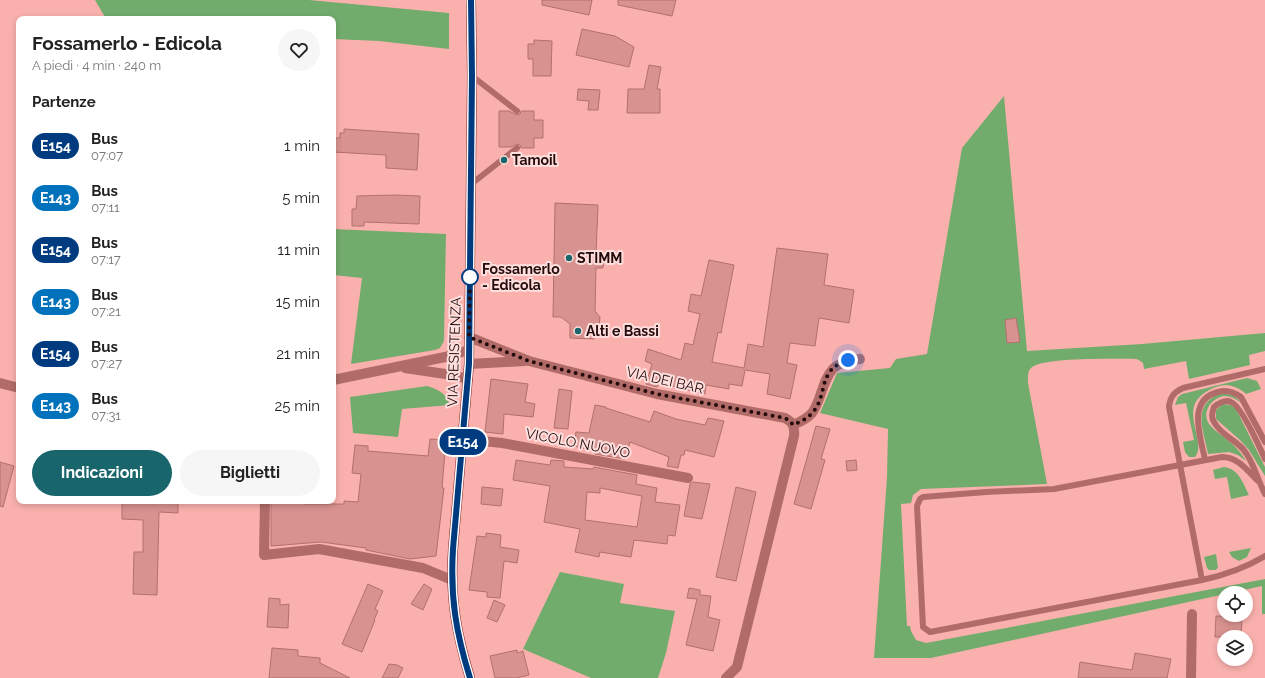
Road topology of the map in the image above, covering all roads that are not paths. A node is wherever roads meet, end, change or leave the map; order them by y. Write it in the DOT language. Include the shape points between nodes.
graph roads {
  1 [pos="471,0"];
  2 [pos="472,76"];
  3 [pos="517,111"];
  4 [pos="517,148"];
  5 [pos="470,185"];
  6 [pos="469,337"];
  7 [pos="469,350"];
  8 [pos="860,359"];
  9 [pos="529,361"];
  10 [pos="469,364"];
  11 [pos="397,367"];
  12 [pos="1265,369"];
  13 [pos="336,379"];
  14 [pos="468,379"];
  15 [pos="0,383"];
  16 [pos="16,387"];
  17 [pos="793,425"];
  18 [pos="464,439"];
  19 [pos="1265,442"];
  20 [pos="1265,459"];
  21 [pos="1205,460"];
  22 [pos="1180,465"];
  23 [pos="688,478"];
  24 [pos="1258,480"];
  25 [pos="1265,494"];
  26 [pos="265,504"];
  27 [pos="1265,556"];
  28 [pos="452,580"];
  29 [pos="1202,580"];
  30 [pos="1192,614"];
  31 [pos="470,678"];
  32 [pos="726,678"];
  33 [pos="1191,678"];
  1 -- 2 [label="main road, VIA RESISTENZA"];
  2 -- 3 [label="lane"];
  2 -- 5 [label="main road, VIA RESISTENZA"];
  4 -- 5 [label="lane"];
  5 -- 6 [label="main road, VIA RESISTENZA"];
  6 -- 7 [label="main road, VIA RESISTENZA"];
  6 -- 9 [label="street, VIA DEI BAR"];
  7 -- 10 [label="main road, VIA RESISTENZA"];
  7 -- 11 [label="street"];
  8 -- 17 [label="street" via="841,362 832,369 814,410"];
  9 -- 10 [label="street, VIA DEI BAR"];
  9 -- 17 [label="street, VIA DEI BAR" via="657,394 785,418"];
  10 -- 14 [label="main road, VIA RESISTENZA"];
  11 -- 13 [label="street"];
  11 -- 14 [label="street"];
  12 -- 22 [label="lane" via="1183,388 1172,396 1169,407"];
  14 -- 18 [label="main road, VIA RESISTENZA"];
  15 -- 16 [label="street"];
  17 -- 32 [label="street" via="794,436 737,668"];
  18 -- 23 [label="street, VICOLO NUOVO" via="502,443"];
  18 -- 28 [label="main road, VIA RESISTENZA"];
  19 -- 21 [label="lane" via="1241,397 1235,392 1213,393 1201,404 1197,417"];
  20 -- 24 [label="lane" via="1248,424 1234,403 1224,402 1214,407 1212,414 1215,424 1248,455 1253,462"];
  21 -- 22 [label="lane"];
  21 -- 24 [label="lane" via="1233,458"];
  22 -- 29 [label="lane"];
  22 -- 29 [label="lane" via="1054,489 923,497 917,506 923,627 930,632"];
  24 -- 25 [label="lane"];
  26 -- 28 [label="street" via="264,555 319,549 423,568"];
  27 -- 29 [label="lane" via="1248,566"];
  28 -- 31 [label="main road, VIA RESISTENZA" via="456,627"];
  30 -- 33 [label="street"];
}
